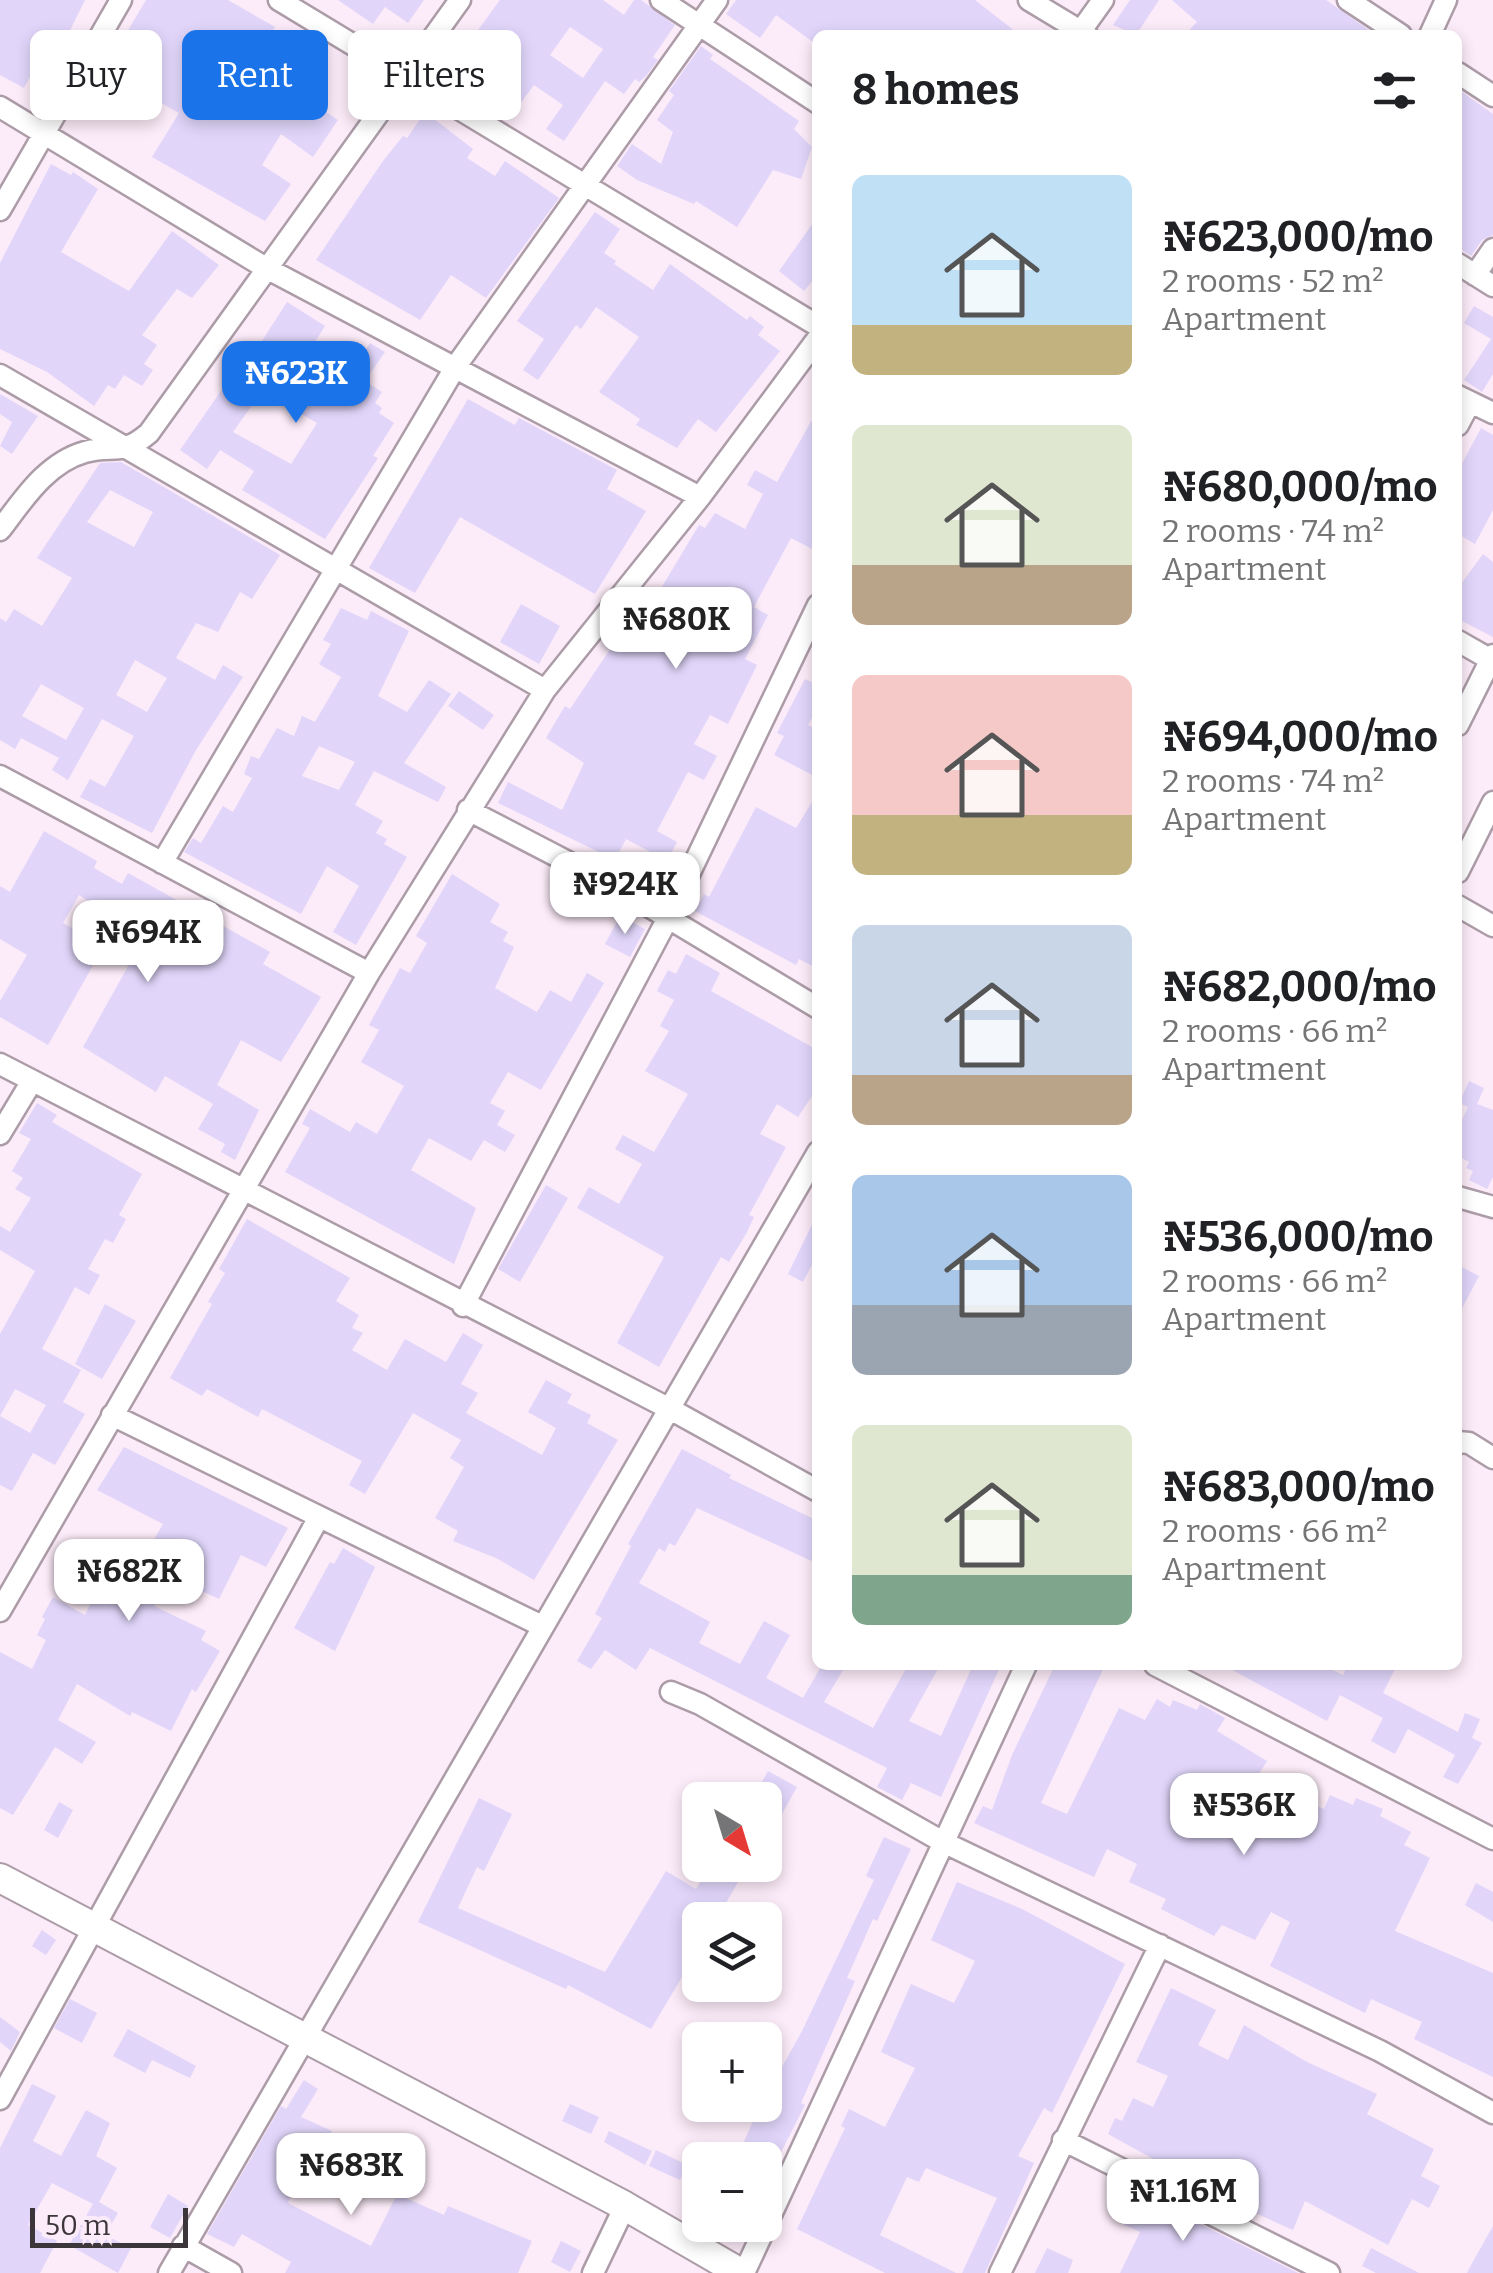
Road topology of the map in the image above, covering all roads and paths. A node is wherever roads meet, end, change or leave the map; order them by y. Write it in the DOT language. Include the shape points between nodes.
graph roads {
  1 [pos="121,0"];
  2 [pos="280,0"];
  3 [pos="460,0"];
  4 [pos="662,0"];
  5 [pos="717,0"];
  6 [pos="1029,0"];
  7 [pos="1103,0"];
  8 [pos="1348,0"];
  9 [pos="1446,0"];
  10 [pos="699,25"];
  11 [pos="437,30"];
  12 [pos="1076,30"];
  13 [pos="1084,30"];
  14 [pos="1393,30"];
  15 [pos="1432,30"];
  16 [pos="348,42"];
  17 [pos="1462,76"];
  18 [pos="1493,96"];
  19 [pos="812,99"];
  20 [pos="0,107"];
  21 [pos="370,120"];
  22 [pos="477,120"];
  23 [pos="46,134"];
  24 [pos="588,186"];
  25 [pos="0,210"];
  26 [pos="1493,249"];
  27 [pos="266,268"];
  28 [pos="1475,275"];
  29 [pos="812,322"];
  30 [pos="812,346"];
  31 [pos="456,366"];
  32 [pos="0,375"];
  33 [pos="1464,399"];
  34 [pos="1493,413"];
  35 [pos="129,450"];
  36 [pos="700,497"];
  37 [pos="0,530"];
  38 [pos="337,570"];
  39 [pos="812,617"];
  40 [pos="1462,643"];
  41 [pos="1492,659"];
  42 [pos="544,690"];
  43 [pos="1462,717"];
  44 [pos="0,776"];
  45 [pos="1493,802"];
  46 [pos="468,810"];
  47 [pos="162,863"];
  48 [pos="1462,864"];
  49 [pos="1462,908"];
  50 [pos="669,916"];
  51 [pos="1493,926"];
  52 [pos="369,972"];
  53 [pos="812,1004"];
  54 [pos="0,1064"];
  55 [pos="32,1080"];
  56 [pos="0,1134"];
  57 [pos="812,1162"];
  58 [pos="244,1192"];
  59 [pos="1462,1198"];
  60 [pos="1493,1208"];
  61 [pos="463,1306"];
  62 [pos="670,1409"];
  63 [pos="112,1416"];
  64 [pos="1462,1442"];
  65 [pos="1493,1458"];
  66 [pos="812,1489"];
  67 [pos="319,1517"];
  68 [pos="0,1610"];
  69 [pos="542,1626"];
  70 [pos="1024,1670"];
  71 [pos="1165,1670"];
  72 [pos="671,1692"];
  73 [pos="1493,1839"];
  74 [pos="943,1842"];
  75 [pos="0,1878"];
  76 [pos="95,1929"];
  77 [pos="1160,1944"];
  78 [pos="303,2041"];
  79 [pos="0,2099"];
  80 [pos="1493,2113"];
  81 [pos="1064,2140"];
  82 [pos="625,2206"];
  83 [pos="183,2246"];
  84 [pos="168,2273"];
  85 [pos="231,2273"];
  86 [pos="593,2273"];
  87 [pos="742,2273"];
  88 [pos="1000,2273"];
  89 [pos="1329,2273"];
  1 -- 23 [label="street"];
  2 -- 16 [label="street"];
  3 -- 11 [label="street"];
  4 -- 10 [label="street"];
  5 -- 10 [label="street"];
  6 -- 12 [label="street"];
  7 -- 13 [label="street"];
  8 -- 14 [label="street"];
  9 -- 15 [label="street"];
  10 -- 19 [label="street"];
  10 -- 24 [label="street"];
  17 -- 18 [label="street"];
  20 -- 23 [label="street"];
  21 -- 27 [label="street"];
  22 -- 24 [label="street"];
  23 -- 25 [label="street"];
  23 -- 27 [label="street"];
  24 -- 29 [label="street"];
  24 -- 31 [label="street"];
  26 -- 28 [label="street"];
  27 -- 31 [label="street"];
  27 -- 35 [label="street" via="149,433"];
  30 -- 36 [label="street"];
  31 -- 36 [label="street"];
  31 -- 38 [label="street"];
  32 -- 35 [label="street"];
  33 -- 34 [label="street"];
  35 -- 37 [label="street" via="85,452 52,468"];
  35 -- 38 [label="street"];
  36 -- 42 [label="street"];
  38 -- 42 [label="street"];
  38 -- 47 [label="street"];
  39 -- 50 [label="street"];
  40 -- 41 [label="street"];
  41 -- 43 [label="street"];
  42 -- 46 [label="street"];
  44 -- 47 [label="street"];
  45 -- 48 [label="street"];
  46 -- 50 [label="street"];
  46 -- 52 [label="street"];
  47 -- 52 [label="street"];
  49 -- 51 [label="street"];
  50 -- 53 [label="street"];
  50 -- 61 [label="street"];
  52 -- 58 [label="street"];
  54 -- 55 [label="street"];
  55 -- 56 [label="street"];
  55 -- 58 [label="street"];
  57 -- 62 [label="street"];
  58 -- 61 [label="street"];
  58 -- 63 [label="street"];
  59 -- 60 [label="street"];
  61 -- 62 [label="street"];
  62 -- 66 [label="street"];
  62 -- 69 [label="street"];
  63 -- 67 [label="street"];
  63 -- 68 [label="street"];
  64 -- 65 [label="street"];
  67 -- 69 [label="street"];
  67 -- 76 [label="street"];
  69 -- 78 [label="street"];
  70 -- 74 [label="street"];
  71 -- 73 [label="street"];
  72 -- 74 [label="street"];
  74 -- 77 [label="street"];
  74 -- 87 [label="street"];
  75 -- 76 [label="street"];
  76 -- 78 [label="street"];
  76 -- 79 [label="street"];
  77 -- 80 [label="street"];
  77 -- 81 [label="street"];
  78 -- 82 [label="street"];
  78 -- 83 [label="street"];
  81 -- 88 [label="street"];
  81 -- 89 [label="street"];
  82 -- 86 [label="street"];
  82 -- 87 [label="street"];
  83 -- 84 [label="street"];
  83 -- 85 [label="street"];
}
